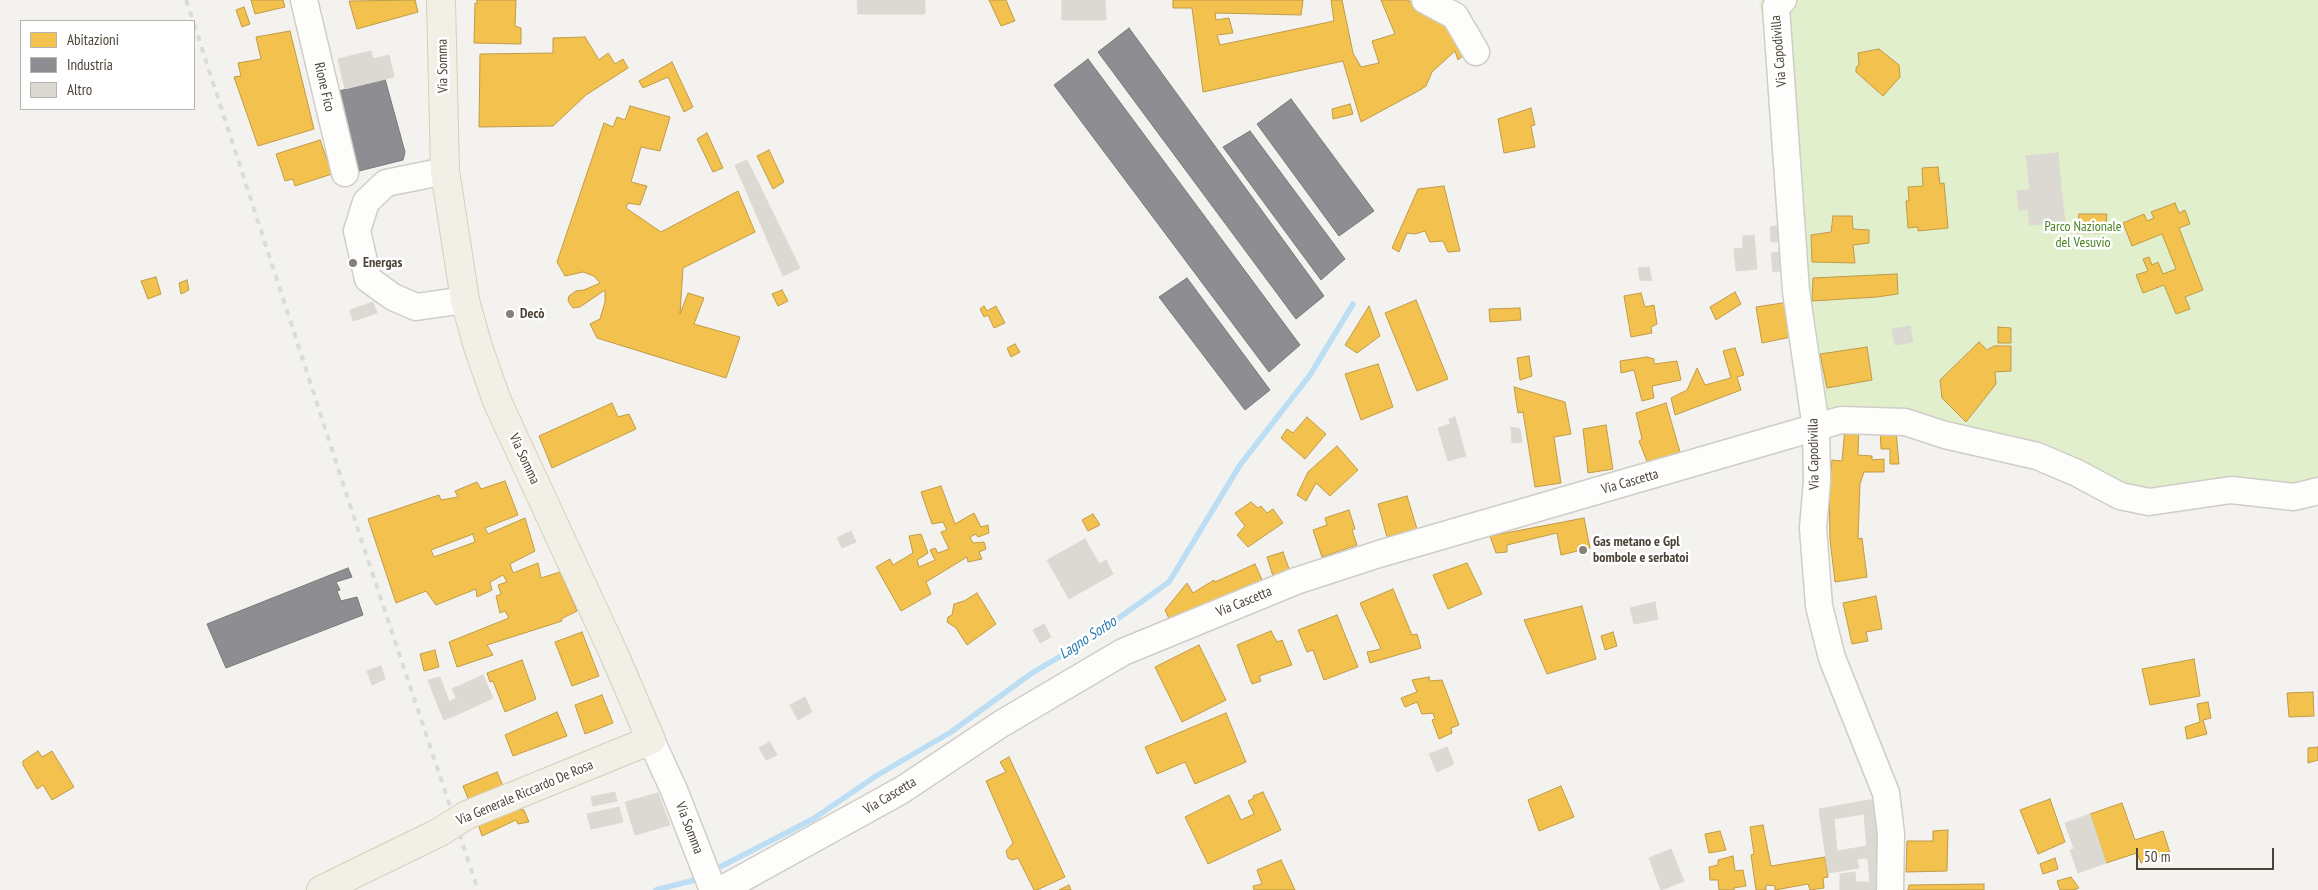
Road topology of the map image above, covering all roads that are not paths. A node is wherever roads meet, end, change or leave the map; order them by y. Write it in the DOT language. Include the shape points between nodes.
graph roads {
  1 [pos="304,0"];
  2 [pos="441,0"];
  3 [pos="1425,0"];
  4 [pos="1779,3"];
  5 [pos="1476,52"];
  6 [pos="445,170"];
  7 [pos="345,173"];
  8 [pos="465,300"];
  9 [pos="1816,428"];
  10 [pos="2318,491"];
  11 [pos="651,740"];
  12 [pos="321,890"];
  13 [pos="713,890"];
  14 [pos="721,890"];
  15 [pos="1890,890"];
  1 -- 7 [label="street, Rione Fico"];
  2 -- 6 [label="main road, Via Somma"];
  3 -- 5 [label="street" via="1455,16"];
  4 -- 9 [label="street, Via Capodivilla" via="1796,291"];
  6 -- 8 [label="main road, Via Somma"];
  6 -- 8 [label="street" via="386,183 366,202 357,231 368,278 392,298 416,307"];
  8 -- 11 [label="main road, Via Somma" via="497,402"];
  9 -- 10 [label="street, Via Cascetta" via="1841,420 1905,422 1945,435 2037,456 2120,496 2149,502 2231,490 2294,497"];
  9 -- 14 [label="street, Via Cascetta" via="1342,566 1296,581 1123,652 1001,724 902,790"];
  9 -- 15 [label="street, Via Capodivilla" via="1817,482 1813,528 1819,606 1832,658 1886,793 1891,834"];
  11 -- 12 [label="main road, Via Generale Riccardo De Rosa, bridge" via="467,815 438,833"];
  11 -- 13 [label="street, Via Somma"];
}
